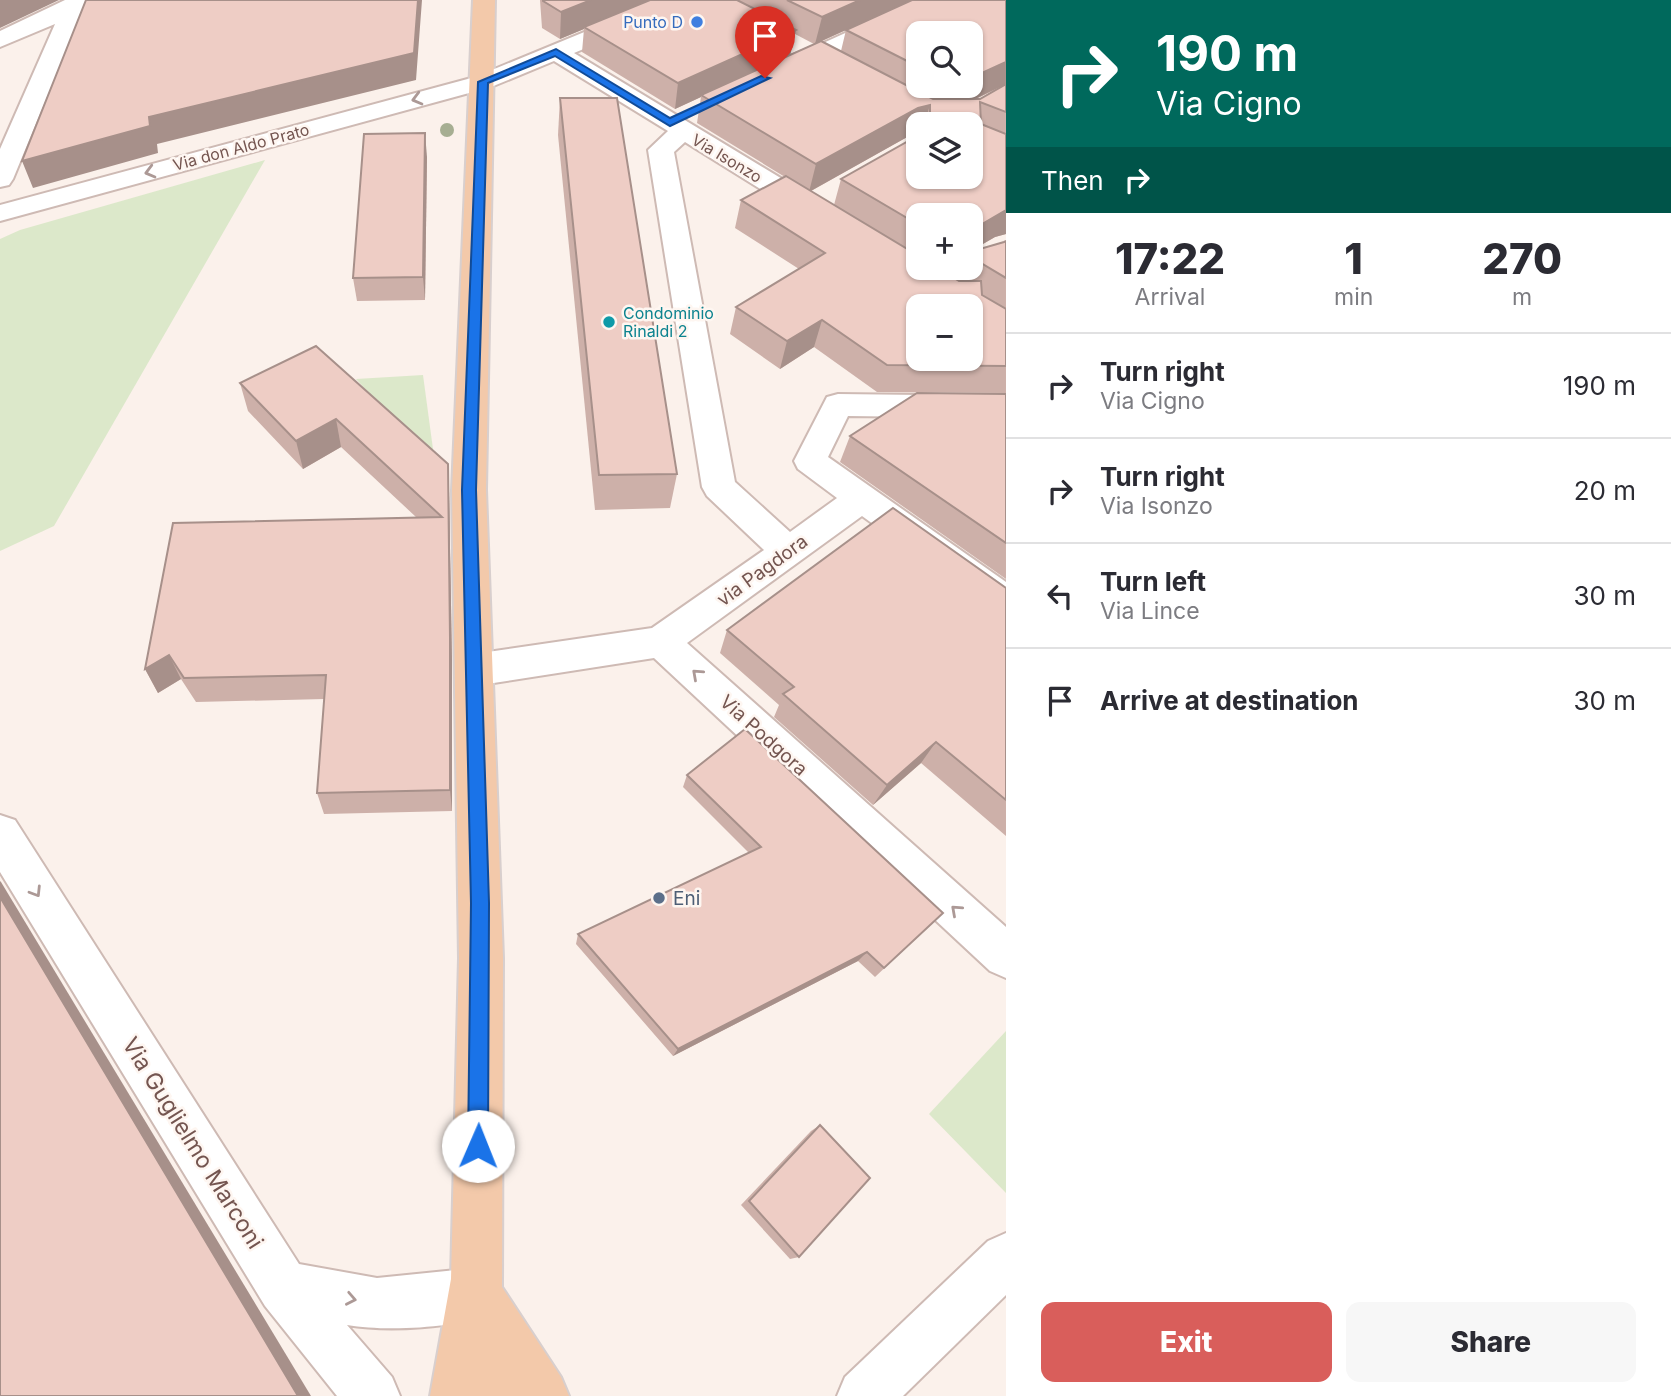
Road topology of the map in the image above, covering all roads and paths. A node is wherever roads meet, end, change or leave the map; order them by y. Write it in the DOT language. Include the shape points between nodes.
graph roads {
  1 [pos="484,0"];
  2 [pos="681,0"];
  3 [pos="936,0"];
  4 [pos="75,3"];
  5 [pos="639,8"];
  6 [pos="0,40"];
  7 [pos="789,44"];
  8 [pos="556,52"];
  9 [pos="812,57"];
  10 [pos="836,69"];
  11 [pos="765,78"];
  12 [pos="483,82"];
  13 [pos="682,122"];
  14 [pos="0,180"];
  15 [pos="0,213"];
  16 [pos="841,227"];
  17 [pos="1006,407"];
  18 [pos="862,498"];
  19 [pos="788,551"];
  20 [pos="1006,601"];
  21 [pos="661,642"];
  22 [pos="474,670"];
  23 [pos="1,838"];
  24 [pos="1006,956"];
  25 [pos="1006,1259"];
  26 [pos="284,1287"];
  27 [pos="476,1294"];
  28 [pos="373,1396"];
  29 [pos="457,1396"];
  30 [pos="487,1396"];
  31 [pos="542,1396"];
  32 [pos="864,1396"];
  1 -- 12 [label="main road"];
  2 -- 5 [label="street"];
  3 -- 9 [label="street"];
  4 -- 6 [label="street"];
  4 -- 14 [label="street"];
  5 -- 8 [label="street"];
  7 -- 9 [label="street"];
  8 -- 12 [label="street, Via don Aldo Prato"];
  8 -- 13 [label="street, Via Isonzo"];
  9 -- 10 [label="street"];
  9 -- 11 [label="street"];
  12 -- 15 [label="street, Via don Aldo Prato, one-way"];
  12 -- 22 [label="main road" via="469,490"];
  13 -- 16 [label="street, Via Isonzo" via="819,200"];
  13 -- 19 [label="street" via="662,150 719,487"];
  17 -- 18 [label="street" via="838,405 810,461"];
  18 -- 19 [label="street, via Pagdora"];
  18 -- 20 [label="street"];
  19 -- 21 [label="street, via Pagdora"];
  21 -- 22 [label="street"];
  24 -- 21 [label="street, Via Podgora, one-way"];
  22 -- 27 [label="main road" via="481,958"];
  23 -- 26 [label="street, Via Guglielmo Marconi, one-way"];
  25 -- 32 [label="street"];
  26 -- 27 [label="street, one-way" via="377,1304"];
  26 -- 28 [label="street, Via Guglielmo Marconi"];
  27 -- 29 [label="main road"];
  27 -- 30 [label="main road"];
  27 -- 31 [label="main road"];
}
